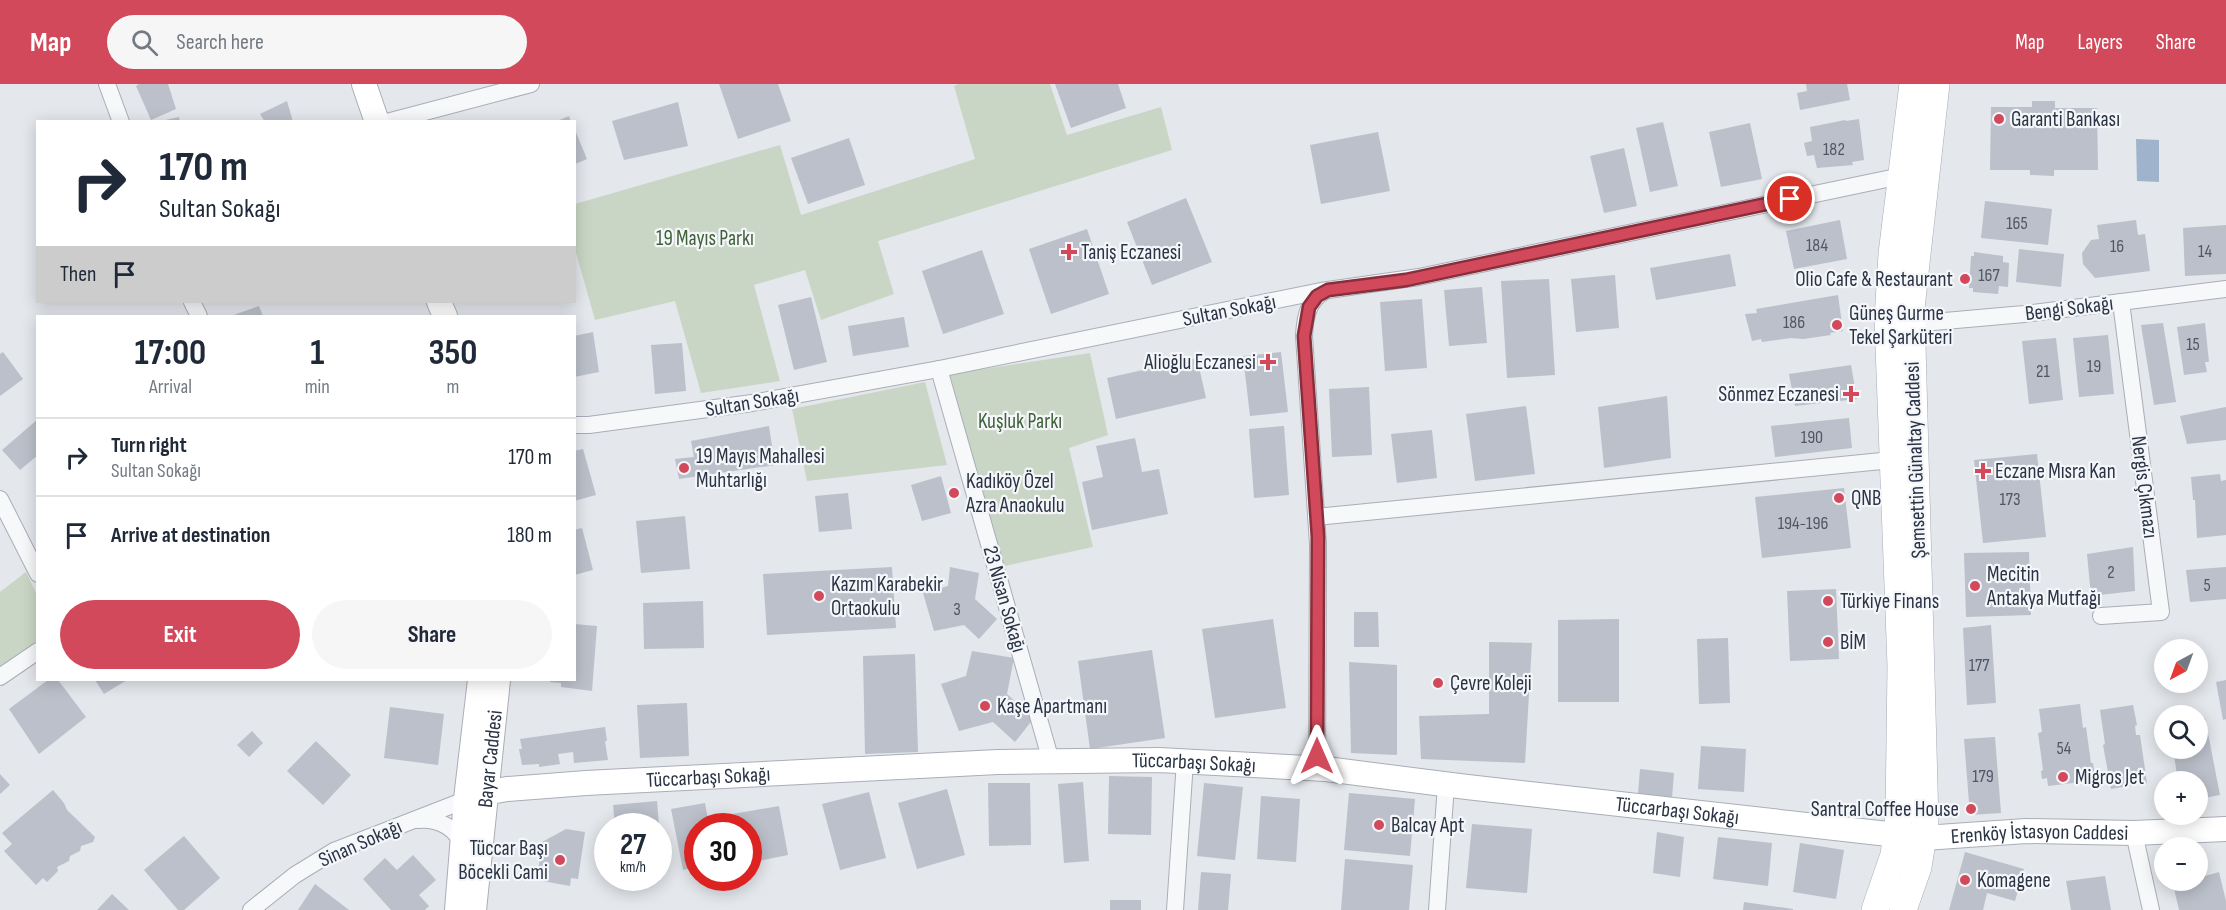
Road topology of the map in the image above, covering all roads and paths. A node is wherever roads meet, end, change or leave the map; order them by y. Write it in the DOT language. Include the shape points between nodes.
graph roads {
  1 [pos="107,84"];
  2 [pos="364,84"];
  3 [pos="531,84"];
  4 [pos="1913,84"];
  5 [pos="1936,84"];
  6 [pos="120,120"];
  7 [pos="376,120"];
  8 [pos="395,120"];
  9 [pos="1901,176"];
  10 [pos="2226,289"];
  11 [pos="1328,290"];
  12 [pos="1274,302"];
  13 [pos="2121,302"];
  14 [pos="1911,324"];
  15 [pos="1304,336"];
  16 [pos="939,369"];
  17 [pos="579,428"];
  18 [pos="1892,460"];
  19 [pos="0,499"];
  20 [pos="1316,517"];
  21 [pos="36,570"];
  22 [pos="2101,616"];
  23 [pos="36,652"];
  24 [pos="0,677"];
  25 [pos="480,681"];
  26 [pos="498,681"];
  27 [pos="1051,761"];
  28 [pos="1185,761"];
  29 [pos="1317,768"];
  30 [pos="1446,785"];
  31 [pos="476,796"];
  32 [pos="412,821"];
  33 [pos="2226,829"];
  34 [pos="2134,832"];
  35 [pos="1898,834"];
  36 [pos="1924,838"];
  37 [pos="462,852"];
  38 [pos="251,910"];
  39 [pos="457,910"];
  40 [pos="474,910"];
  41 [pos="1175,910"];
  42 [pos="1437,910"];
  43 [pos="1875,910"];
  44 [pos="1903,910"];
  45 [pos="2151,910"];
  1 -- 6 [label="street"];
  2 -- 7 [label="street"];
  3 -- 8 [label="street"];
  4 -- 9 [label="main road, Şemsettin Günaltay Caddesi"];
  5 -- 14 [label="main road, Şemsettin Günaltay Caddesi"];
  9 -- 11 [label="street, Sultan Sokağı" via="1419,277"];
  9 -- 18 [label="main road, Şemsettin Günaltay Caddesi" via="1888,306"];
  10 -- 13 [label="street, Bengi Sokağı"];
  11 -- 12 [label="street, Sultan Sokağı"];
  11 -- 15 [label="street" via="1309,307"];
  12 -- 15 [label="street" via="1284,304 1295,314"];
  12 -- 16 [label="street, Sultan Sokağı"];
  13 -- 14 [label="street, Bengi Sokağı"];
  13 -- 22 [label="street, Nergis Çıkmazı" via="2161,612"];
  14 -- 36 [label="main road, Şemsettin Günaltay Caddesi"];
  15 -- 20 [label="street"];
  16 -- 17 [label="street, Sultan Sokağı" via="752,403"];
  16 -- 27 [label="street, 23 Nisan Sokağı"];
  18 -- 20 [label="street"];
  18 -- 35 [label="main road, Şemsettin Günaltay Caddesi" via="1900,666"];
  19 -- 21 [label="street"];
  20 -- 29 [label="street"];
  23 -- 24 [label="street"];
  25 -- 31 [label="street, Bayar Caddesi"];
  26 -- 31 [label="street, Bayar Caddesi"];
  27 -- 28 [label="street, Tüccarbaşı Sokağı"];
  27 -- 31 [label="street, Tüccarbaşı Sokağı" via="586,783 507,789"];
  28 -- 29 [label="street, Tüccarbaşı Sokağı"];
  28 -- 41 [label="street"];
  29 -- 30 [label="street, Tüccarbaşı Sokağı"];
  30 -- 35 [label="street, Tüccarbaşı Sokağı"];
  30 -- 42 [label="street"];
  31 -- 32 [label="street, Sinan Sokağı"];
  31 -- 37 [label="street, Bayar Caddesi"];
  31 -- 40 [label="street, Bayar Caddesi"];
  32 -- 37 [label="street, Sinan Sokağı" via="440,822 457,835"];
  32 -- 38 [label="street, Sinan Sokağı" via="334,850"];
  33 -- 34 [label="street, Erenköy İstasyon Caddesi"];
  34 -- 36 [label="street, Erenköy İstasyon Caddesi" via="2026,831"];
  34 -- 45 [label="street"];
  35 -- 36 [label="street"];
  35 -- 43 [label="main road, Şemsettin Günaltay Caddesi"];
  36 -- 44 [label="main road, Şemsettin Günaltay Caddesi"];
  37 -- 39 [label="street, Bayar Caddesi"];
}
